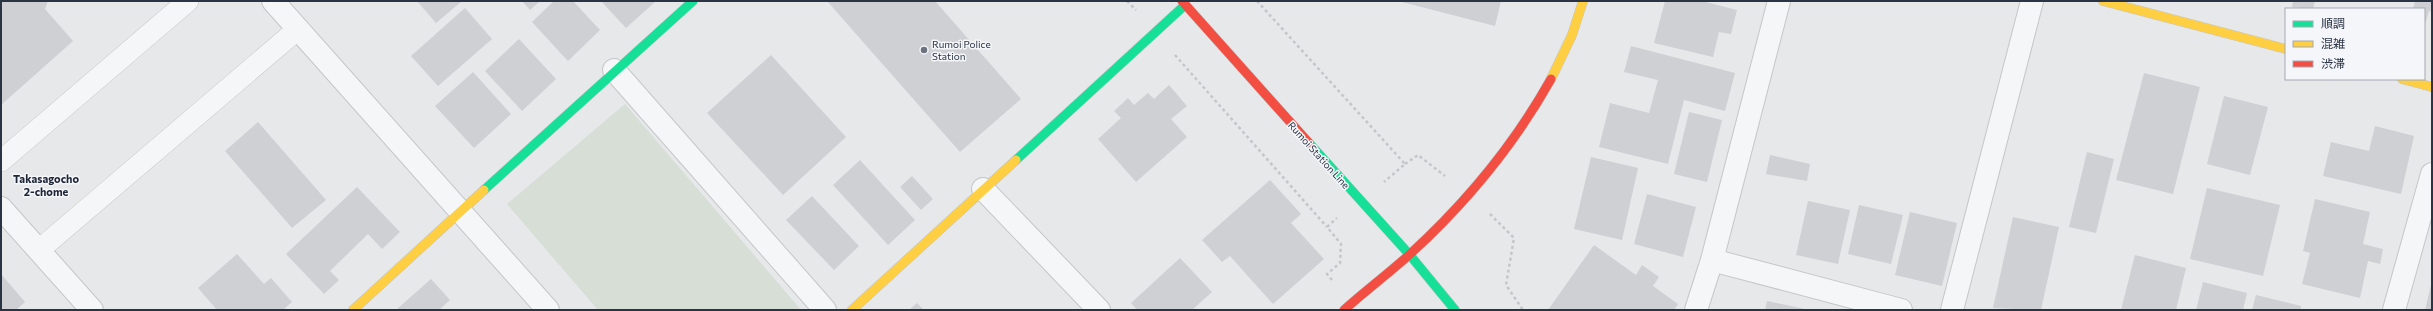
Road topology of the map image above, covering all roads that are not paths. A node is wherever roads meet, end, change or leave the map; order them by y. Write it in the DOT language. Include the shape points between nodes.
graph roads {
  1 [pos="188,1"];
  2 [pos="273,1"];
  3 [pos="693,1"];
  4 [pos="1583,1"];
  5 [pos="1779,1"];
  6 [pos="2032,1"];
  7 [pos="2103,1"];
  8 [pos="1183,3"];
  9 [pos="298,29"];
  10 [pos="2285,49"];
  11 [pos="614,70"];
  12 [pos="2406,80"];
  13 [pos="2432,87"];
  14 [pos="1,161"];
  15 [pos="2432,174"];
  16 [pos="983,189"];
  17 [pos="1,208"];
  18 [pos="462,212"];
  19 [pos="39,250"];
  20 [pos="1409,254"];
  21 [pos="1712,260"];
  22 [pos="92,310"];
  23 [pos="353,310"];
  24 [pos="548,310"];
  25 [pos="825,310"];
  26 [pos="852,310"];
  27 [pos="1099,310"];
  28 [pos="1344,310"];
  29 [pos="1455,310"];
  30 [pos="1696,310"];
  31 [pos="1902,310"];
  32 [pos="1952,310"];
  33 [pos="2394,310"];
  1 -- 14 [label="lane"];
  2 -- 9 [label="street"];
  3 -- 11 [label="street"];
  4 -- 20 [label="street" via="1579,19 1545,94 1469,194"];
  5 -- 21 [label="street"];
  6 -- 32 [label="street"];
  7 -- 10 [label="street"];
  8 -- 16 [label="street"];
  8 -- 20 [label="street, Rumoi Station Line"];
  9 -- 18 [label="street"];
  9 -- 19 [label="lane"];
  11 -- 18 [label="street"];
  11 -- 25 [label="street"];
  12 -- 13 [label="street"];
  15 -- 33 [label="street"];
  16 -- 26 [label="street"];
  16 -- 27 [label="street"];
  17 -- 19 [label="street"];
  18 -- 23 [label="street"];
  18 -- 24 [label="street"];
  19 -- 22 [label="street"];
  20 -- 28 [label="street"];
  20 -- 29 [label="street, Rumoi Station Line"];
  21 -- 30 [label="street"];
  21 -- 31 [label="street"];
}
